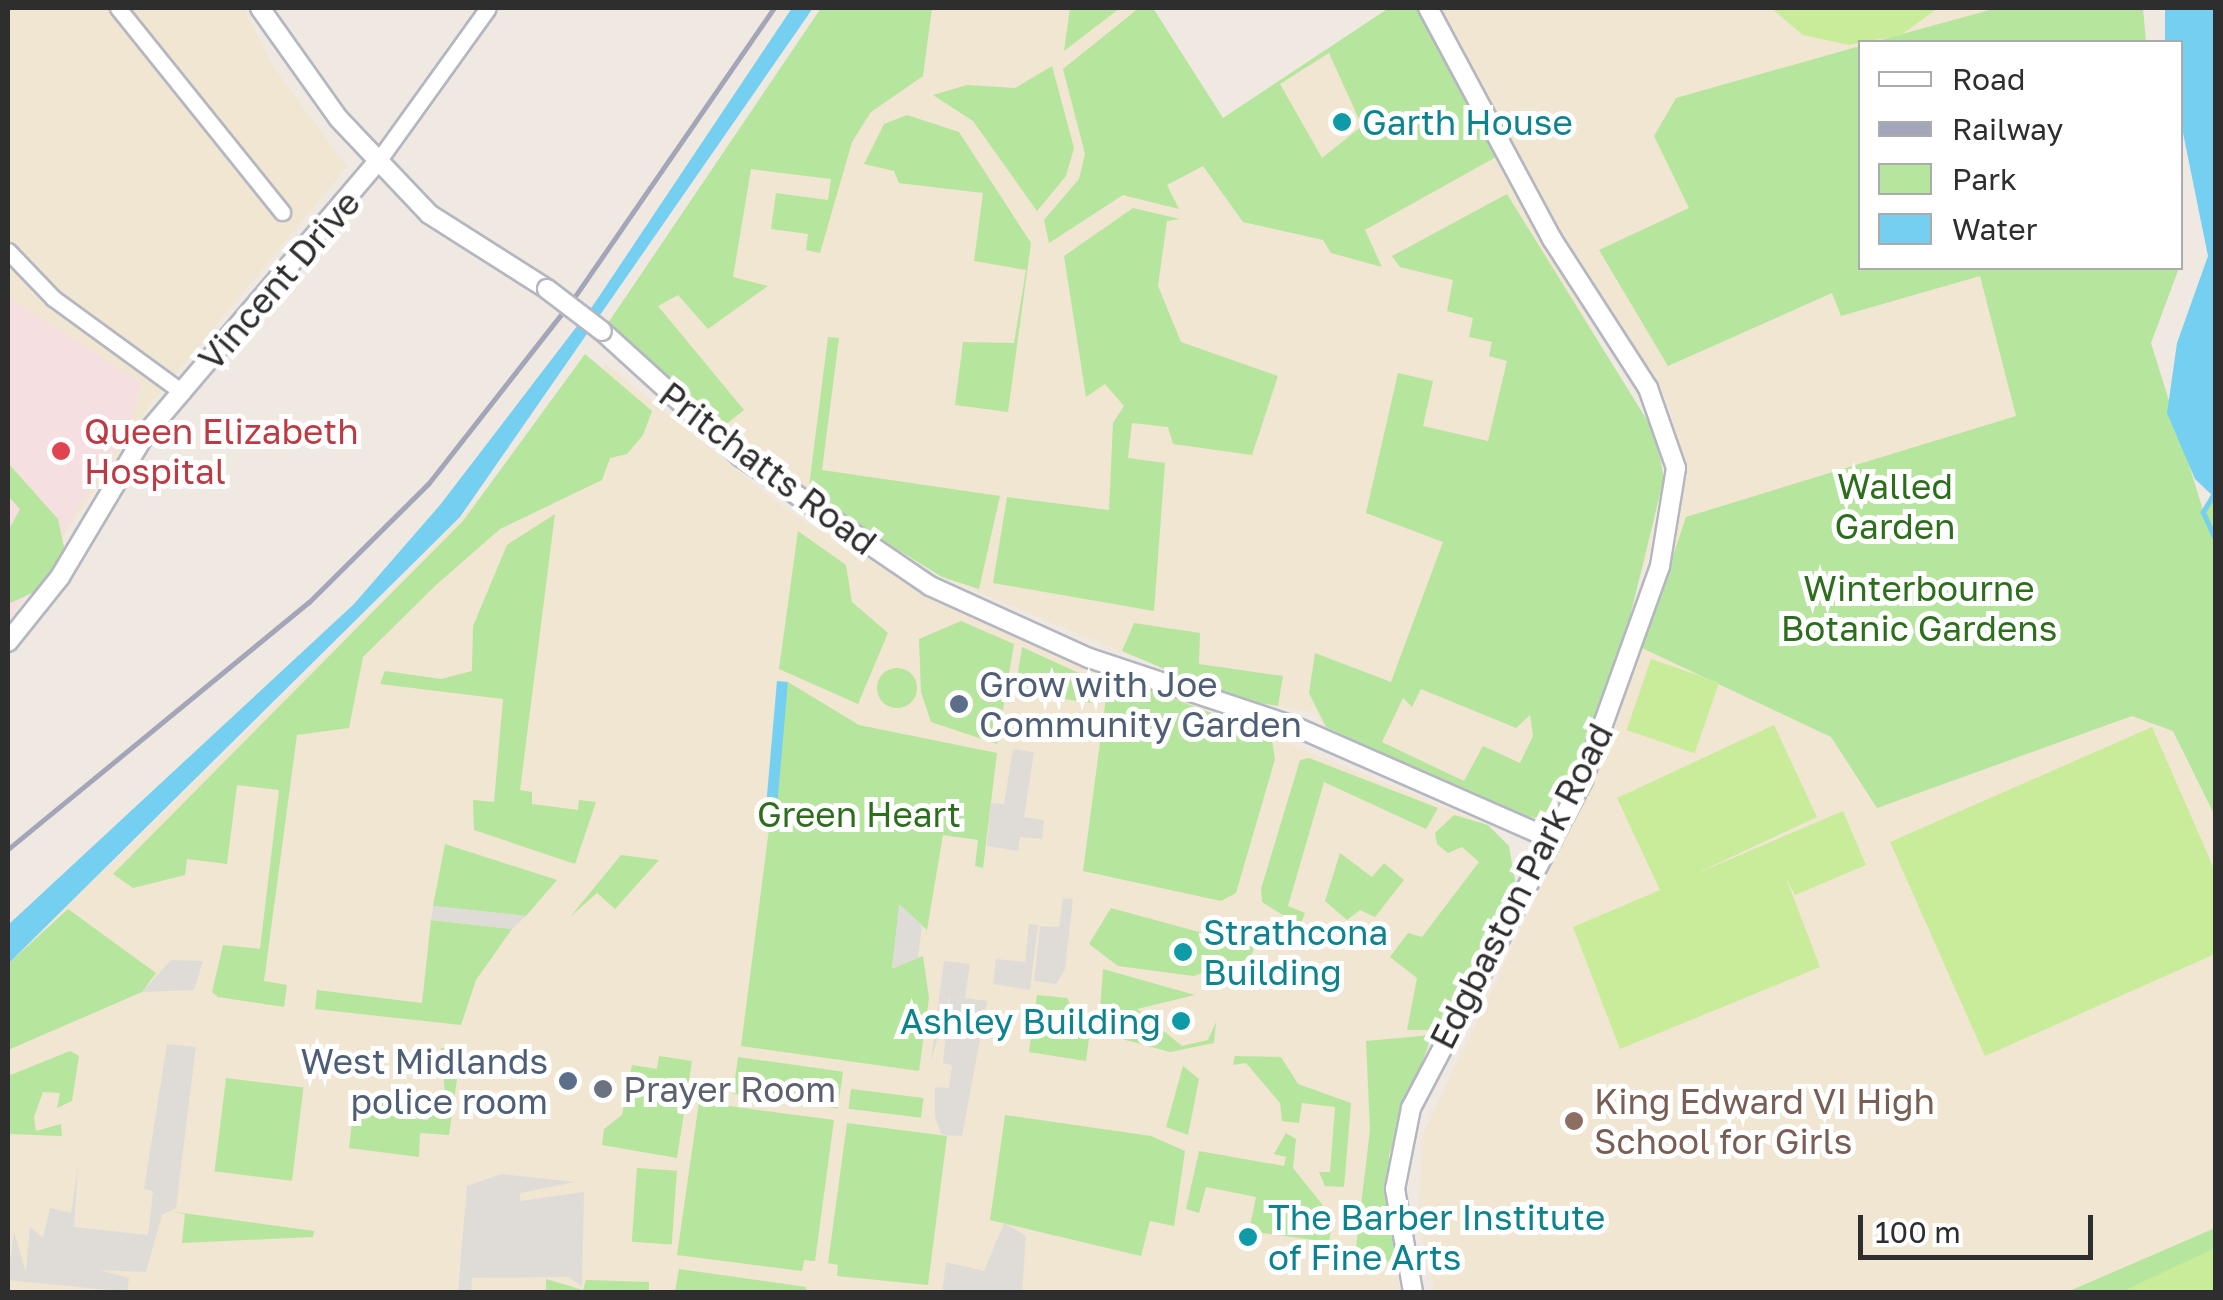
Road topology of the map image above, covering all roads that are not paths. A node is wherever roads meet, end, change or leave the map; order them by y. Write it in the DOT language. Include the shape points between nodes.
graph roads {
  1 [pos="118,8"];
  2 [pos="260,8"];
  3 [pos="488,8"];
  4 [pos="1428,8"];
  5 [pos="378,162"];
  6 [pos="282,212"];
  7 [pos="8,250"];
  8 [pos="182,392"];
  9 [pos="8,642"];
  10 [pos="1552,839"];
  11 [pos="1413,1292"];
  1 -- 6 [label="street"];
  2 -- 5 [label="street, Pritchatts Road"];
  3 -- 5 [label="street"];
  4 -- 10 [label="street, Edgbaston Park Road" via="1552,238 1648,388 1676,468 1660,566 1604,729"];
  5 -- 8 [label="street, Vincent Drive"];
  5 -- 10 [label="street, Pritchatts Road, bridge" via="428,214 602,331 741,457 930,586 1089,658 1360,753"];
  7 -- 8 [label="street" via="53,298"];
  8 -- 9 [label="street, Vincent Drive"];
  10 -- 11 [label="street, Edgbaston Park Road" via="1410,1108 1395,1189"];
}
